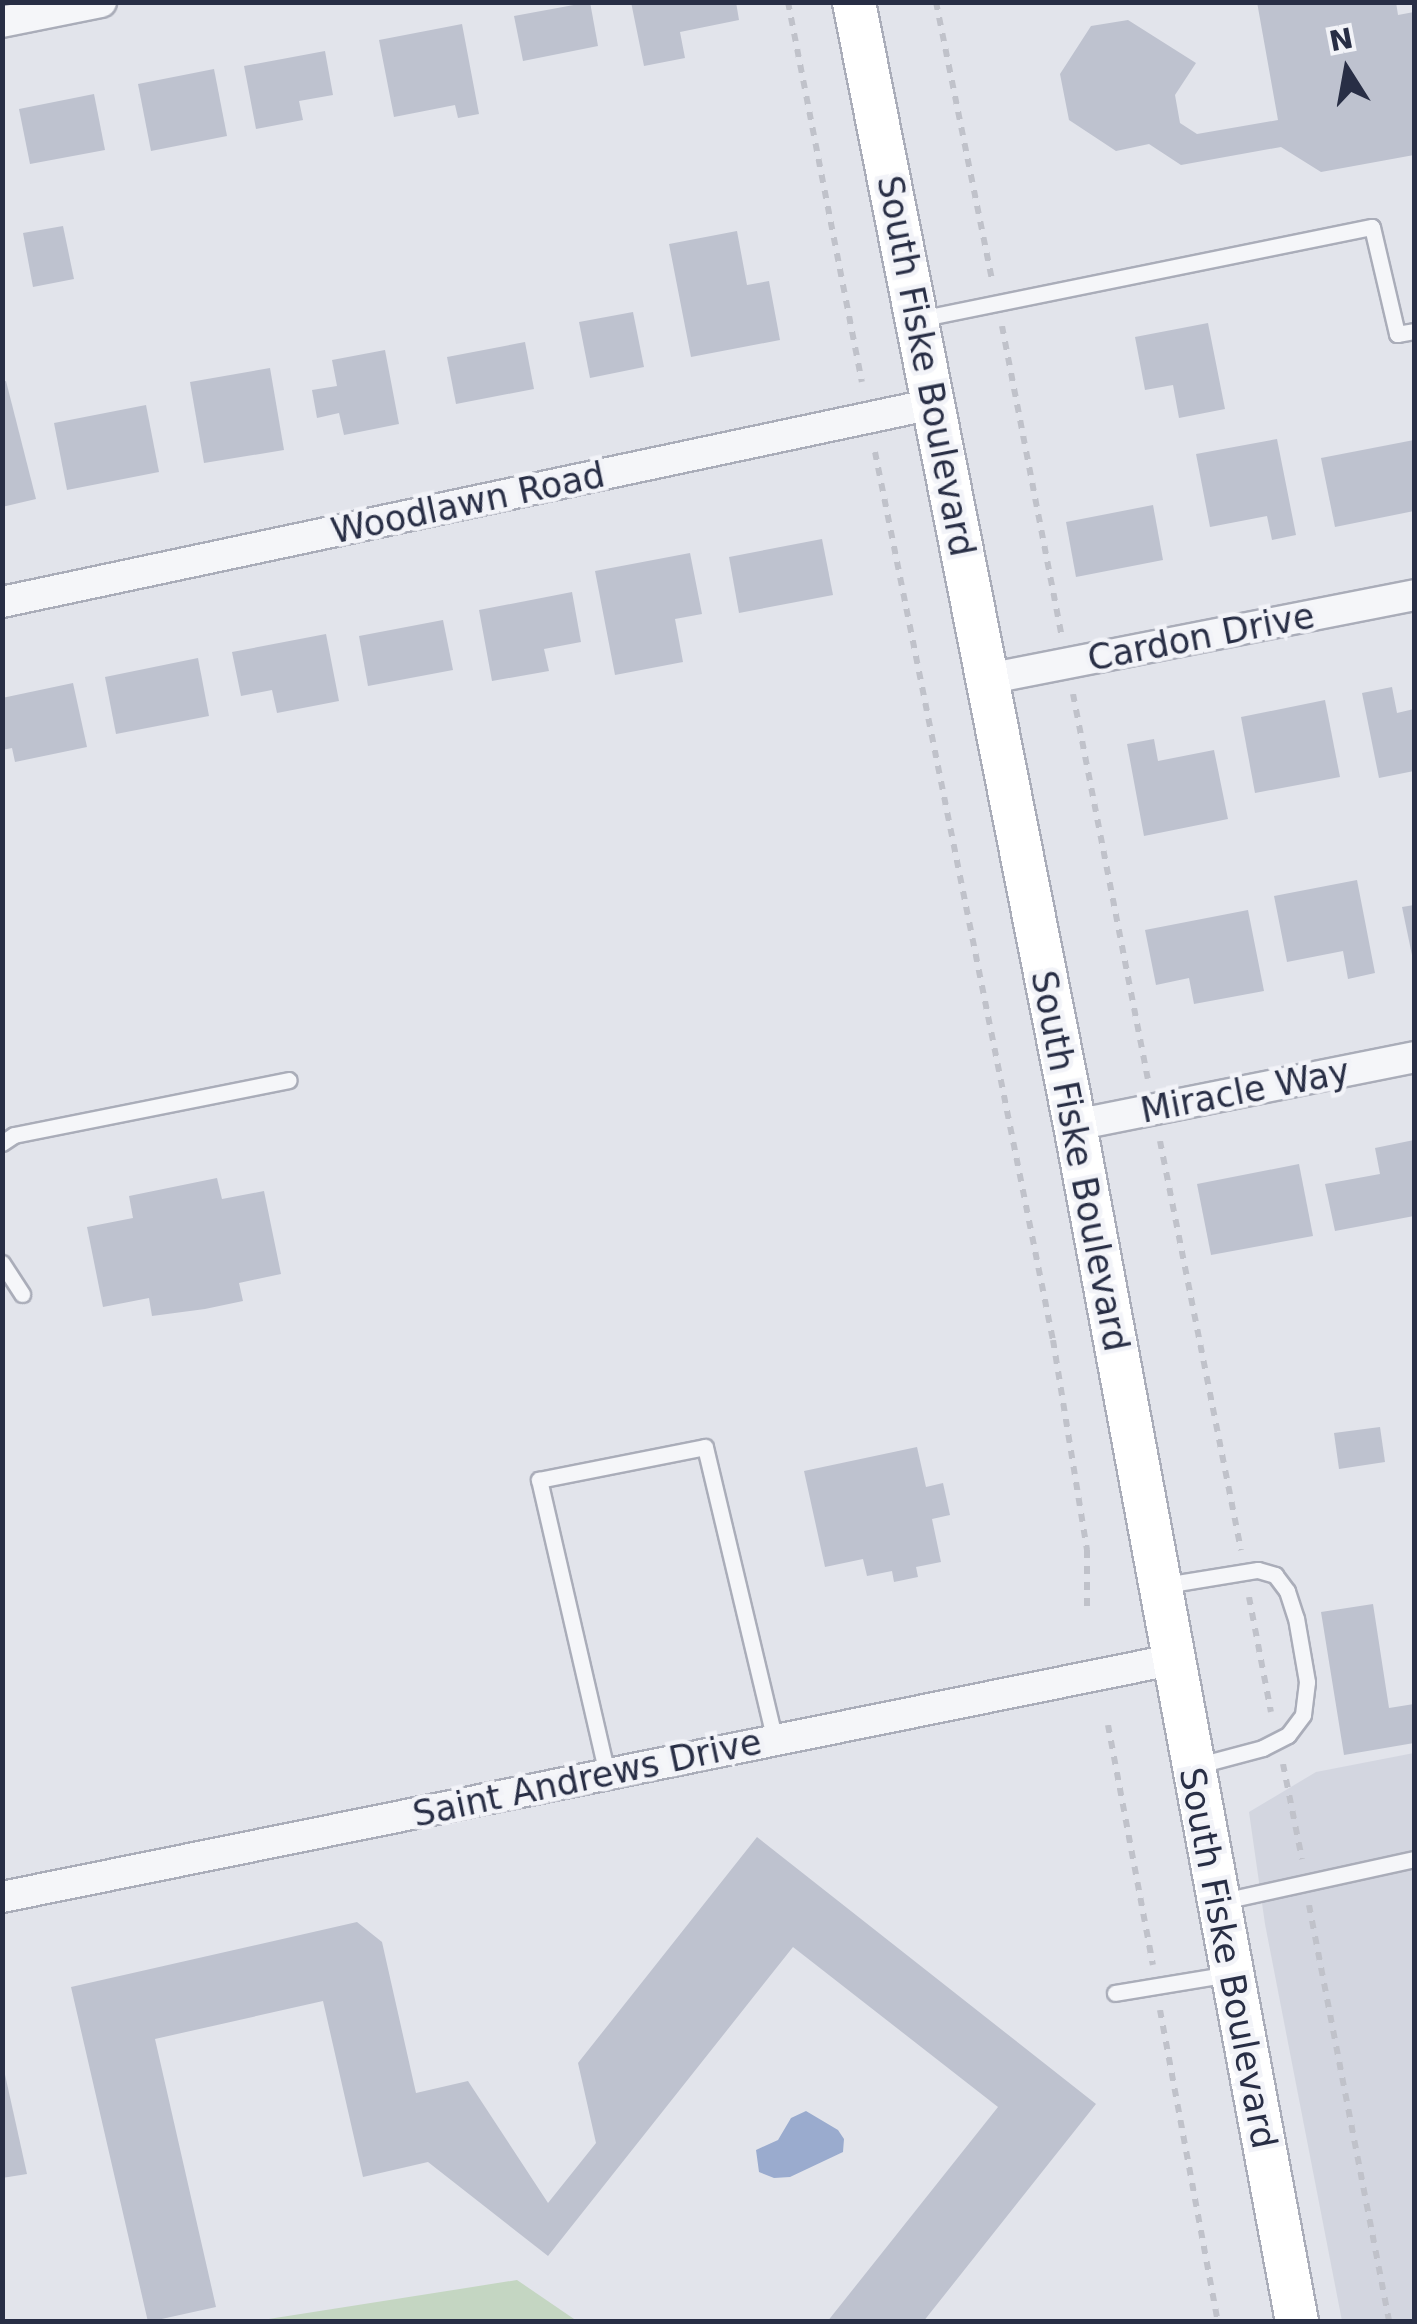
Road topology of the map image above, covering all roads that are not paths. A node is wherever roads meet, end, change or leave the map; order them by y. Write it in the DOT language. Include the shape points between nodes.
graph roads {
  1 [pos="101,2"];
  2 [pos="854,2"];
  3 [pos="2,22"];
  4 [pos="916,320"];
  5 [pos="1414,331"];
  6 [pos="934,404"];
  7 [pos="1414,595"];
  8 [pos="2,602"];
  9 [pos="987,680"];
  10 [pos="1414,1057"];
  11 [pos="289,1080"];
  12 [pos="1075,1125"];
  13 [pos="2,1142"];
  14 [pos="2,1263"];
  15 [pos="22,1294"];
  16 [pos="1158,1586"];
  17 [pos="1171,1660"];
  18 [pos="775,1740"];
  19 [pos="1191,1767"];
  20 [pos="607,1774"];
  21 [pos="1414,1859"];
  22 [pos="2,1897"];
  23 [pos="1218,1903"];
  24 [pos="1231,1974"];
  25 [pos="1115,1994"];
  26 [pos="1297,2322"];
  1 -- 3 [label="street"];
  2 -- 4 [label="main road, South Fiske Boulevard"];
  4 -- 5 [label="lane" via="1372,227 1397,334"];
  4 -- 6 [label="main road, South Fiske Boulevard"];
  6 -- 8 [label="street, Woodlawn Road"];
  6 -- 9 [label="main road, South Fiske Boulevard"];
  7 -- 9 [label="street, Cardon Drive"];
  9 -- 12 [label="main road, South Fiske Boulevard"];
  10 -- 12 [label="street, Miracle Way"];
  11 -- 13 [label="lane"];
  12 -- 16 [label="main road, South Fiske Boulevard"];
  14 -- 15 [label="lane"];
  16 -- 17 [label="main road, South Fiske Boulevard"];
  16 -- 19 [label="lane" via="1258,1570 1275,1575 1287,1590 1296,1618 1306,1682 1303,1715 1288,1735 1263,1748"];
  17 -- 18 [label="street, Saint Andrews Drive"];
  17 -- 19 [label="main road, South Fiske Boulevard"];
  18 -- 20 [label="street, Saint Andrews Drive"];
  18 -- 20 [label="lane" via="705,1447 540,1480"];
  19 -- 23 [label="main road, South Fiske Boulevard"];
  20 -- 22 [label="street, Saint Andrews Drive"];
  21 -- 23 [label="lane"];
  23 -- 24 [label="main road, South Fiske Boulevard"];
  24 -- 25 [label="lane"];
  24 -- 26 [label="main road, South Fiske Boulevard"];
}
